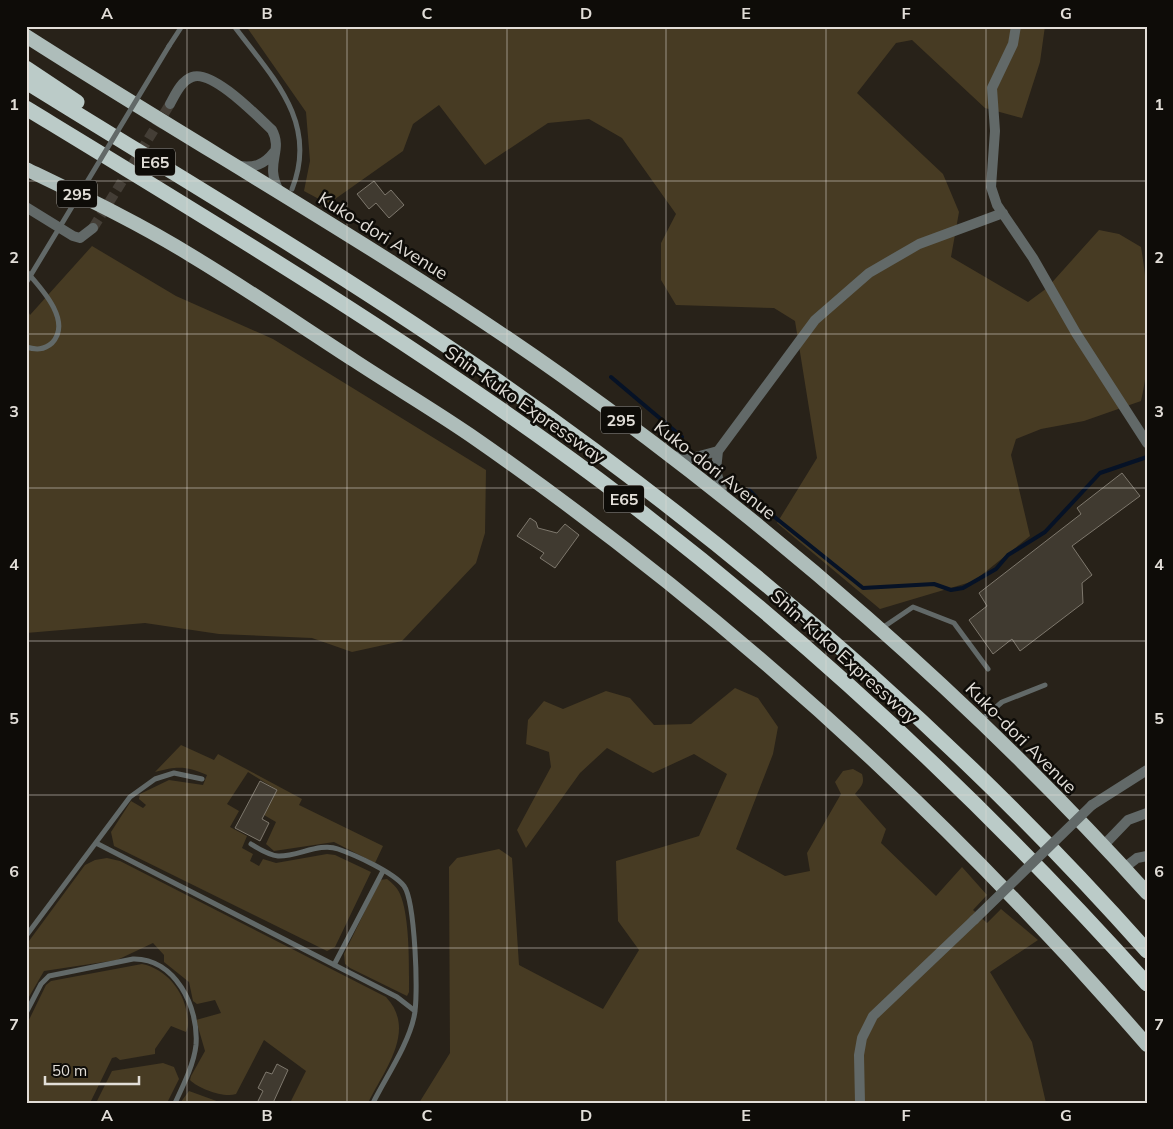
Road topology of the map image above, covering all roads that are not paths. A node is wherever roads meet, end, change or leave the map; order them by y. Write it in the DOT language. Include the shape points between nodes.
graph roads {
  1 [pos="182,26"];
  2 [pos="234,26"];
  3 [pos="1016,26"];
  4 [pos="26,36"];
  5 [pos="26,68"];
  6 [pos="26,82"];
  7 [pos="170,104"];
  8 [pos="26,108"];
  9 [pos="276,149"];
  10 [pos="236,166"];
  11 [pos="26,169"];
  12 [pos="286,191"];
  13 [pos="26,207"];
  14 [pos="1003,213"];
  15 [pos="93,228"];
  16 [pos="284,241"];
  17 [pos="26,271"];
  18 [pos="26,283"];
  19 [pos="26,347"];
  20 [pos="1147,443"];
  21 [pos="718,451"];
  22 [pos="668,456"];
  23 [pos="726,502"];
  24 [pos="880,630"];
  25 [pos="988,669"];
  26 [pos="1046,684"];
  27 [pos="980,722"];
  28 [pos="1147,770"];
  29 [pos="202,779"];
  30 [pos="1147,813"];
  31 [pos="96,844"];
  32 [pos="251,844"];
  33 [pos="1103,846"];
  34 [pos="1147,856"];
  35 [pos="1124,868"];
  36 [pos="382,871"];
  37 [pos="1147,893"];
  38 [pos="26,936"];
  39 [pos="1147,951"];
  40 [pos="334,965"];
  41 [pos="1147,984"];
  42 [pos="415,1012"];
  43 [pos="26,1013"];
  44 [pos="1147,1045"];
  45 [pos="174,1103"];
  46 [pos="373,1103"];
  47 [pos="860,1103"];
  1 -- 18 [label="lane, bridge"];
  2 -- 12 [label="lane" via="290,105 301,156"];
  3 -- 14 [label="street" via="1013,44 992,88 995,131 991,187"];
  4 -- 10 [label="highway, Kuko-dori Avenue / 295"];
  5 -- 16 [label="highway" via="213,190"];
  6 -- 16 [label="highway, Shin-Kuko Expressway / E65"];
  7 -- 9 [label="street" via="179,88 193,76 202,76 223,87 272,130"];
  8 -- 41 [label="highway, Shin-Kuko Expressway / E65" via="337,301 473,390 680,542 852,687 940,769 1026,854"];
  9 -- 10 [label="street" via="256,166"];
  9 -- 12 [label="street" via="272,168 275,185"];
  10 -- 12 [label="highway, Kuko-dori Avenue / 295"];
  11 -- 44 [label="highway, 295" via="128,219 192,255 469,434 607,536 780,677 924,807 1006,889"];
  12 -- 22 [label="highway, Kuko-dori Avenue / 295" via="561,375"];
  13 -- 15 [label="street" via="73,236 80,238"];
  14 -- 20 [label="street"];
  14 -- 21 [label="street" via="919,244 869,273 815,320"];
  16 -- 39 [label="highway, Shin-Kuko Expressway / E65" via="492,377 670,508 772,590 954,752"];
  17 -- 19 [label="lane" via="41,288 58,319 58,332 48,347 37,350"];
  21 -- 22 [label="street" via="692,458"];
  21 -- 23 [label="street" via="717,476"];
  22 -- 23 [label="highway, Kuko-dori Avenue / 295"];
  23 -- 24 [label="highway, Kuko-dori Avenue / 295"];
  24 -- 25 [label="lane" via="913,607 954,623"];
  24 -- 27 [label="highway, Kuko-dori Avenue / 295"];
  26 -- 27 [label="lane" via="1002,702"];
  27 -- 33 [label="highway, Kuko-dori Avenue / 295"];
  28 -- 47 [label="street, bridge" via="1092,805 873,1016 860,1047"];
  29 -- 31 [label="lane" via="174,773 155,779 130,798"];
  30 -- 33 [label="street" via="1128,820"];
  31 -- 38 [label="lane"];
  31 -- 40 [label="lane"];
  32 -- 36 [label="lane" via="280,856 336,848"];
  33 -- 35 [label="highway, Kuko-dori Avenue / 295"];
  34 -- 35 [label="street" via="1137,858"];
  35 -- 37 [label="highway, Kuko-dori Avenue / 295"];
  36 -- 40 [label="lane"];
  36 -- 42 [label="lane" via="398,879 410,904"];
  40 -- 42 [label="lane" via="397,997"];
  42 -- 46 [label="lane" via="409,1032"];
  43 -- 45 [label="lane" via="44,979 49,976 133,959 152,962 181,984 194,1028 196,1045"];
}
